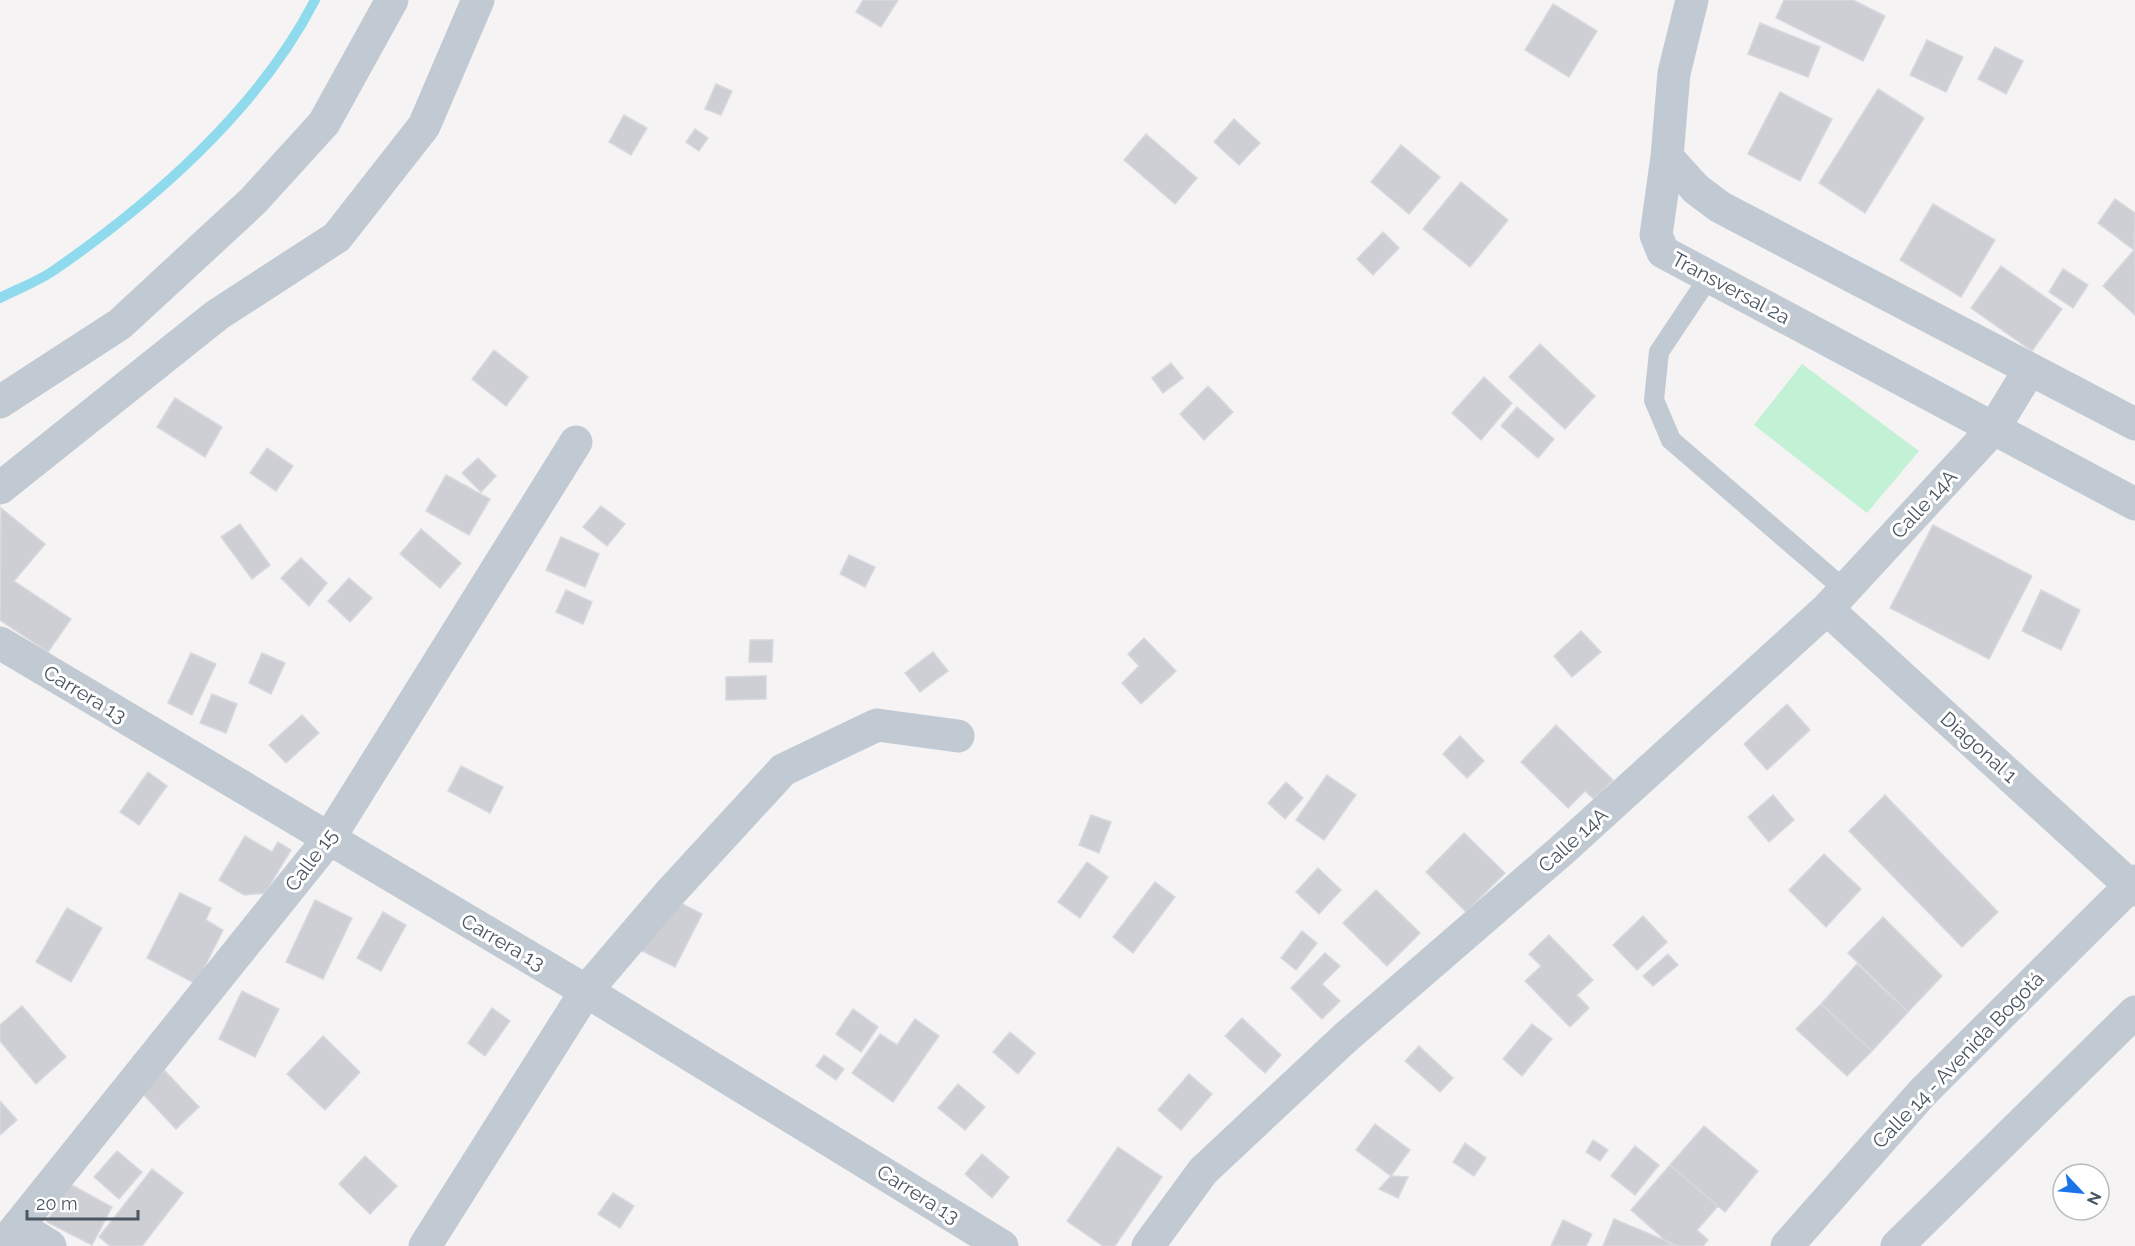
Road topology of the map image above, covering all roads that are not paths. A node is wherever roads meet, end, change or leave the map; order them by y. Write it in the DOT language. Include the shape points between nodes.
graph roads {
  1 [pos="392,0"];
  2 [pos="478,0"];
  3 [pos="1692,0"];
  4 [pos="1667,157"];
  5 [pos="1709,277"];
  6 [pos="2030,369"];
  7 [pos="0,402"];
  8 [pos="2135,424"];
  9 [pos="1994,428"];
  10 [pos="576,442"];
  11 [pos="0,488"];
  12 [pos="2135,504"];
  13 [pos="1836,599"];
  14 [pos="0,643"];
  15 [pos="958,736"];
  16 [pos="328,840"];
  17 [pos="2133,886"];
  18 [pos="586,991"];
  19 [pos="2135,1012"];
  20 [pos="10,1236"];
  21 [pos="50,1246"];
  22 [pos="425,1246"];
  23 [pos="1002,1246"];
  24 [pos="1148,1246"];
  25 [pos="1787,1246"];
  26 [pos="1897,1246"];
  1 -- 7 [label="street" via="324,123 253,201 120,324"];
  2 -- 11 [label="street" via="424,126 337,237 217,315"];
  3 -- 4 [label="street, Transversal 2a" via="1674,73"];
  4 -- 5 [label="street, Transversal 2a" via="1656,235 1659,245 1663,252"];
  4 -- 6 [label="street" via="1696,189 1720,207"];
  5 -- 9 [label="street, Transversal 2a"];
  5 -- 13 [label="lane" via="1659,352 1654,400 1671,440"];
  6 -- 8 [label="street"];
  6 -- 9 [label="street, Calle 14A"];
  9 -- 12 [label="street, Transversal 2a"];
  9 -- 13 [label="street, Calle 14A"];
  10 -- 16 [label="street, Calle 15"];
  13 -- 17 [label="street, Diagonal 1"];
  13 -- 24 [label="street, Calle 14A" via="1561,851 1345,1038 1203,1171"];
  14 -- 16 [label="street, Carrera 13"];
  15 -- 18 [label="street" via="877,725 783,770"];
  16 -- 18 [label="street, Carrera 13"];
  16 -- 20 [label="street, Calle 15"];
  17 -- 25 [label="street, Calle 14 - Avenida Bogotá" via="1922,1093"];
  18 -- 22 [label="street"];
  18 -- 23 [label="street, Carrera 13"];
  19 -- 26 [label="street"];
  20 -- 21 [label="street"];
}
